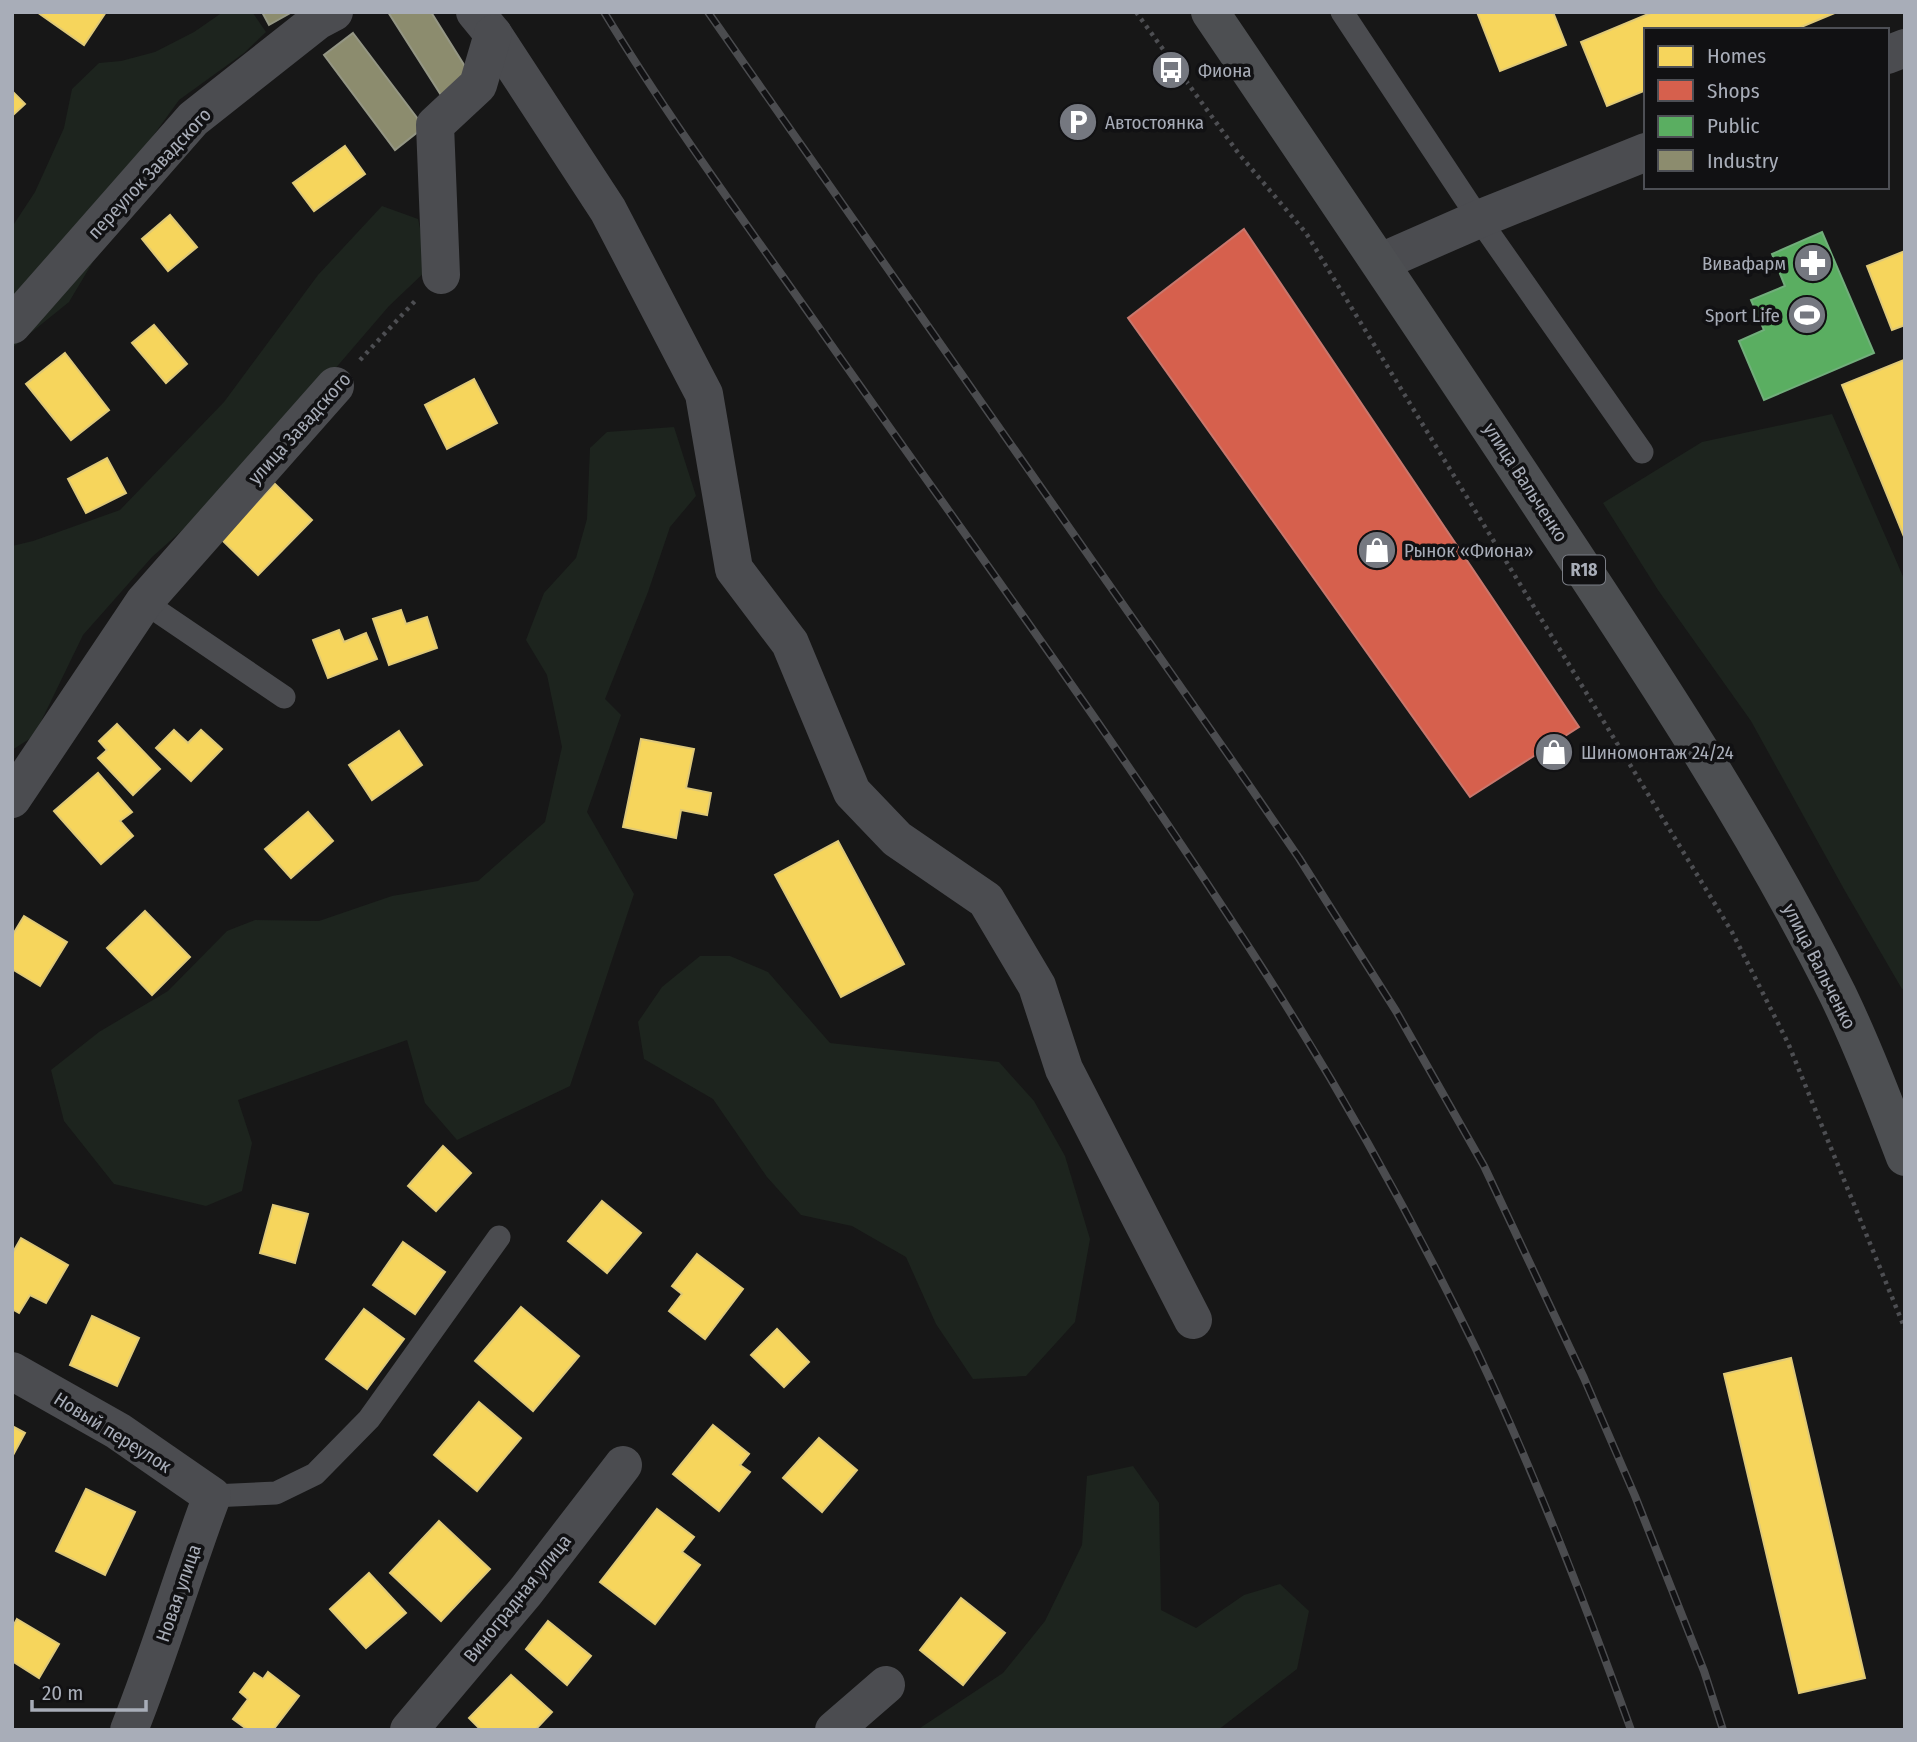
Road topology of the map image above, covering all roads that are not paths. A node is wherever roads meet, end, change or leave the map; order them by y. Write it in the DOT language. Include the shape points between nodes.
graph roads {
  1 [pos="334,12"];
  2 [pos="1210,12"];
  3 [pos="1342,12"];
  4 [pos="484,23"];
  5 [pos="1644,153"];
  6 [pos="1479,219"];
  7 [pos="1381,262"];
  8 [pos="441,275"];
  9 [pos="12,325"];
  10 [pos="335,386"];
  11 [pos="1642,452"];
  12 [pos="144,601"];
  13 [pos="284,697"];
  14 [pos="12,799"];
  15 [pos="1905,1157"];
  16 [pos="499,1237"];
  17 [pos="1193,1320"];
  18 [pos="12,1371"];
  19 [pos="623,1465"];
  20 [pos="212,1496"];
  21 [pos="886,1685"];
  22 [pos="129,1730"];
  23 [pos="409,1730"];
  24 [pos="834,1730"];
  1 -- 9 [label="street, переулок Завадского" via="193,119"];
  2 -- 7 [label="main road, улица Вальченко / R18"];
  3 -- 6 [label="lane"];
  4 -- 8 [label="street" via="478,85 435,125"];
  4 -- 17 [label="street" via="608,210 704,394 734,569 790,643 852,792 897,839 986,900 1037,986 1064,1069"];
  5 -- 6 [label="street"];
  6 -- 7 [label="street"];
  6 -- 11 [label="lane"];
  7 -- 15 [label="main road, улица Вальченко / R18" via="1720,785 1838,996"];
  10 -- 12 [label="street, улица Завадского"];
  12 -- 13 [label="lane"];
  12 -- 14 [label="street, улица Завадского"];
  16 -- 20 [label="lane" via="369,1419 314,1474 276,1493"];
  18 -- 20 [label="street, Новый переулок" via="118,1431"];
  19 -- 23 [label="street, Виноградная улица" via="526,1591"];
  20 -- 22 [label="street, Новая улица"];
  21 -- 24 [label="street"];
}
